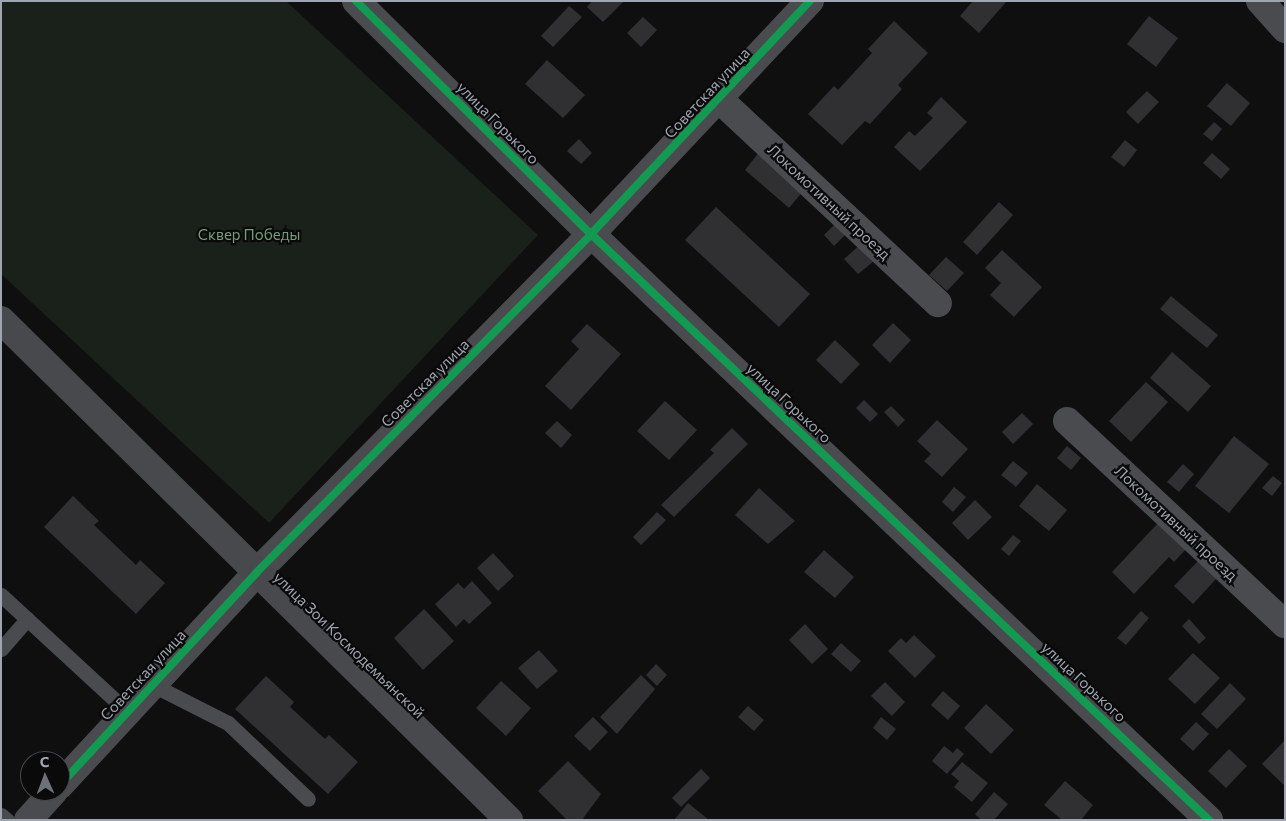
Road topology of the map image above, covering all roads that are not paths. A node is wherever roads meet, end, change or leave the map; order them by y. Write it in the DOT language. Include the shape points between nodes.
graph roads {
  1 [pos="356,1"];
  2 [pos="810,1"];
  3 [pos="1260,1"];
  4 [pos="1285,28"];
  5 [pos="720,100"];
  6 [pos="591,234"];
  7 [pos="938,303"];
  8 [pos="1,320"];
  9 [pos="1067,421"];
  10 [pos="256,573"];
  11 [pos="1,595"];
  12 [pos="27,619"];
  13 [pos="1285,624"];
  14 [pos="1,649"];
  15 [pos="153,685"];
  16 [pos="128,712"];
  17 [pos="70,774"];
  18 [pos="308,798"];
  19 [pos="45,801"];
  20 [pos="1,815"];
  21 [pos="6,820"];
  22 [pos="28,820"];
  23 [pos="509,820"];
  24 [pos="1209,820"];
  1 -- 6 [label="street, улица Горького"];
  2 -- 5 [label="street, Советская улица"];
  3 -- 4 [label="street"];
  5 -- 6 [label="street, Советская улица"];
  5 -- 7 [label="street, Локомотивный проезд"];
  6 -- 10 [label="street, Советская улица"];
  6 -- 24 [label="street, улица Горького"];
  8 -- 10 [label="street, улица Зои Космодемьянской"];
  9 -- 13 [label="street, Локомотивный проезд"];
  10 -- 15 [label="street, Советская улица"];
  10 -- 23 [label="street, улица Зои Космодемьянской"];
  11 -- 12 [label="lane"];
  12 -- 14 [label="lane"];
  12 -- 16 [label="lane"];
  15 -- 16 [label="street, Советская улица"];
  15 -- 18 [label="lane" via="228,723"];
  16 -- 17 [label="street, Советская улица"];
  19 -- 22 [label="street"];
  20 -- 21 [label="lane"];
}
